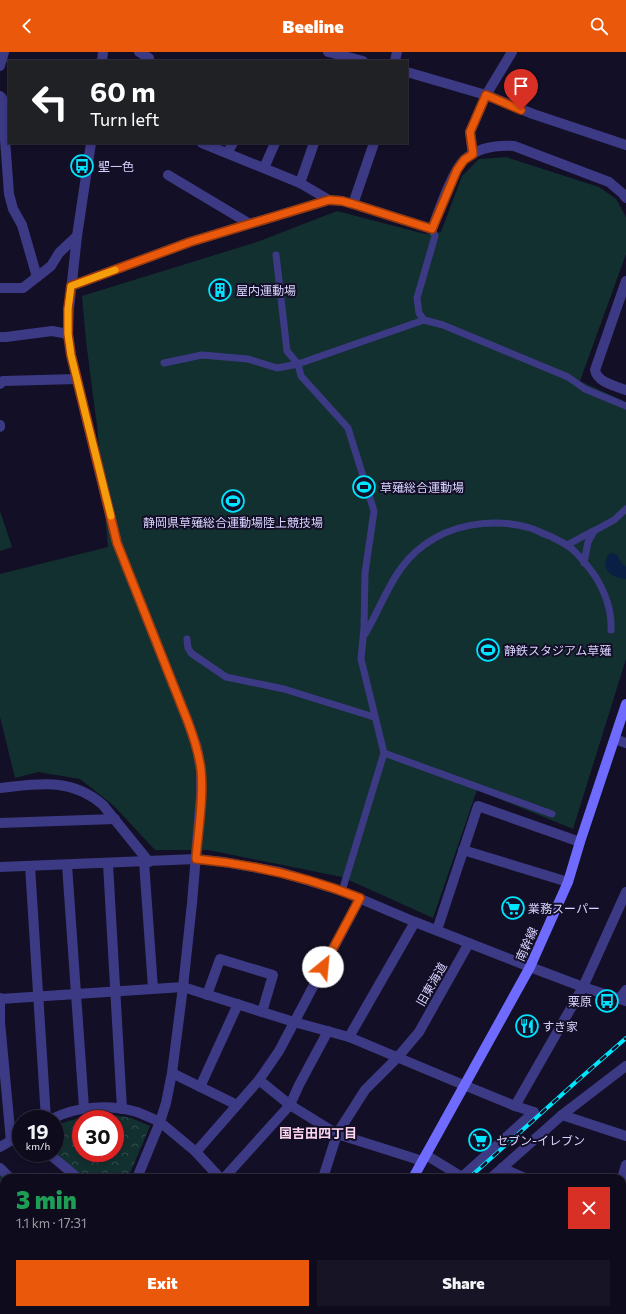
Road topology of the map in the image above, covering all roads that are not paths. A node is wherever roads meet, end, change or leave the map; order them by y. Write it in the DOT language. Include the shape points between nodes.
graph roads {
  1 [pos="4,52"];
  2 [pos="139,52"];
  3 [pos="328,52"];
  4 [pos="512,52"];
  5 [pos="151,57"];
  6 [pos="341,59"];
  7 [pos="352,60"];
  8 [pos="0,66"];
  9 [pos="408,72"];
  10 [pos="486,95"];
  11 [pos="0,96"];
  12 [pos="91,144"];
  13 [pos="97,144"];
  14 [pos="204,144"];
  15 [pos="232,144"];
  16 [pos="275,144"];
  17 [pos="314,144"];
  18 [pos="374,144"];
  19 [pos="626,145"];
  20 [pos="227,153"];
  21 [pos="473,154"];
  22 [pos="89,157"];
  23 [pos="264,168"];
  24 [pos="168,175"];
  25 [pos="300,183"];
  26 [pos="5,194"];
  27 [pos="626,198"];
  28 [pos="329,200"];
  29 [pos="353,204"];
  30 [pos="250,224"];
  31 [pos="432,229"];
  32 [pos="77,236"];
  33 [pos="276,255"];
  34 [pos="37,278"];
  35 [pos="626,281"];
  36 [pos="71,286"];
  37 [pos="0,288"];
  38 [pos="424,320"];
  39 [pos="68,334"];
  40 [pos="0,337"];
  41 [pos="164,363"];
  42 [pos="298,364"];
  43 [pos="77,379"];
  44 [pos="0,384"];
  45 [pos="626,390"];
  46 [pos="626,406"];
  47 [pos="626,509"];
  48 [pos="594,530"];
  49 [pos="567,545"];
  50 [pos="584,562"];
  51 [pos="611,630"];
  52 [pos="363,637"];
  53 [pos="187,639"];
  54 [pos="626,704"];
  55 [pos="374,717"];
  56 [pos="614,739"];
  57 [pos="626,744"];
  58 [pos="384,754"];
  59 [pos="0,788"];
  60 [pos="552,814"];
  61 [pos="115,820"];
  62 [pos="0,823"];
  63 [pos="580,842"];
  64 [pos="463,850"];
  65 [pos="196,859"];
  66 [pos="147,862"];
  67 [pos="108,864"];
  68 [pos="67,865"];
  69 [pos="30,866"];
  70 [pos="0,867"];
  71 [pos="568,882"];
  72 [pos="342,891"];
  73 [pos="626,892"];
  74 [pos="360,898"];
  75 [pos="415,922"];
  76 [pos="437,930"];
  77 [pos="470,943"];
  78 [pos="530,967"];
  79 [pos="183,987"];
  80 [pos="583,987"];
  81 [pos="152,988"];
  82 [pos="626,990"];
  83 [pos="115,991"];
  84 [pos="76,993"];
  85 [pos="207,994"];
  86 [pos="38,996"];
  87 [pos="0,998"];
  88 [pos="622,1000"];
  89 [pos="238,1004"];
  90 [pos="262,1012"];
  91 [pos="294,1022"];
  92 [pos="328,1031"];
  93 [pos="348,1037"];
  94 [pos="397,1058"];
  95 [pos="626,1066"];
  96 [pos="172,1074"];
  97 [pos="259,1080"];
  98 [pos="465,1086"];
  99 [pos="200,1087"];
  100 [pos="237,1105"];
  101 [pos="290,1105"];
  102 [pos="516,1106"];
  103 [pos="84,1108"];
  104 [pos="122,1109"];
  105 [pos="45,1110"];
  106 [pos="64,1114"];
  107 [pos="562,1115"];
  108 [pos="160,1122"];
  109 [pos="337,1134"];
  110 [pos="626,1136"];
  111 [pos="11,1141"];
  112 [pos="0,1147"];
  113 [pos="196,1152"];
  114 [pos="424,1158"];
  115 [pos="59,1162"];
  116 [pos="502,1168"];
  117 [pos="73,1174"];
  118 [pos="139,1174"];
  119 [pos="216,1174"];
  120 [pos="228,1174"];
  121 [pos="324,1174"];
  122 [pos="414,1174"];
  123 [pos="458,1174"];
  124 [pos="464,1174"];
  125 [pos="495,1174"];
  126 [pos="516,1174"];
  1 -- 8 [label="street"];
  2 -- 5 [label="street"];
  3 -- 6 [label="street"];
  4 -- 10 [label="street"];
  6 -- 7 [label="street"];
  9 -- 10 [label="street"];
  10 -- 19 [label="street" via="532,114"];
  10 -- 21 [label="street" via="470,132"];
  11 -- 26 [label="street"];
  12 -- 22 [label="street"];
  13 -- 22 [label="street"];
  14 -- 20 [label="street"];
  15 -- 20 [label="street"];
  16 -- 23 [label="street"];
  17 -- 25 [label="street"];
  18 -- 29 [label="street"];
  20 -- 23 [label="street"];
  21 -- 27 [label="street" via="485,148 514,146 609,182"];
  21 -- 31 [label="street" via="464,160 457,170"];
  22 -- 32 [label="street"];
  23 -- 25 [label="street"];
  24 -- 30 [label="street"];
  25 -- 28 [label="street"];
  26 -- 34 [label="street" via="22,225"];
  28 -- 29 [label="street"];
  28 -- 30 [label="street"];
  29 -- 31 [label="street"];
  30 -- 36 [label="street" via="190,242"];
  31 -- 38 [label="street" via="435,236 417,298 419,313"];
  32 -- 34 [label="street" via="58,253 51,266"];
  32 -- 36 [label="street"];
  33 -- 42 [label="street" via="287,351"];
  34 -- 37 [label="street" via="23,288"];
  35 -- 45 [label="street" via="594,370 600,380"];
  36 -- 39 [label="street"];
  38 -- 42 [label="street"];
  38 -- 46 [label="street" via="443,325 568,377 585,388"];
  39 -- 40 [label="street" via="52,331"];
  39 -- 43 [label="street"];
  41 -- 42 [label="street" via="202,354 248,359 277,368"];
  42 -- 52 [label="street" via="301,376 348,428 374,511 364,574"];
  43 -- 44 [label="street" via="3,381"];
  43 -- 65 [label="street" via="117,543 197,748 201,771 201,795"];
  47 -- 48 [label="street" via="614,520"];
  48 -- 49 [label="street"];
  48 -- 50 [label="street" via="588,542"];
  49 -- 50 [label="street"];
  49 -- 52 [label="street" via="531,528 515,525 480,524 448,532 422,546 400,568"];
  50 -- 51 [label="street" via="606,596 611,616"];
  52 -- 55 [label="street" via="361,659"];
  53 -- 55 [label="street" via="191,653 226,677 284,689"];
  54 -- 56 [label="main road, 南幹線"];
  55 -- 58 [label="street"];
  56 -- 57 [label="street"];
  56 -- 63 [label="main road, 南幹線"];
  58 -- 60 [label="street"];
  58 -- 72 [label="street"];
  59 -- 61 [label="street" via="43,784 71,787 94,797"];
  61 -- 62 [label="street"];
  61 -- 66 [label="street"];
  63 -- 64 [label="street" via="478,806"];
  63 -- 71 [label="main road, 南幹線"];
  64 -- 71 [label="street"];
  64 -- 76 [label="street"];
  65 -- 66 [label="street"];
  65 -- 72 [label="street" via="280,872"];
  65 -- 79 [label="street"];
  66 -- 67 [label="street"];
  66 -- 81 [label="street"];
  67 -- 68 [label="street"];
  67 -- 83 [label="street"];
  68 -- 69 [label="street"];
  68 -- 84 [label="street"];
  69 -- 70 [label="street"];
  69 -- 86 [label="street"];
  71 -- 78 [label="main road, 南幹線"];
  72 -- 74 [label="street"];
  73 -- 80 [label="street"];
  74 -- 75 [label="street"];
  74 -- 91 [label="street"];
  75 -- 76 [label="street"];
  75 -- 93 [label="street"];
  76 -- 77 [label="street"];
  77 -- 78 [label="street"];
  77 -- 94 [label="street, 旧東海道" via="419,1032"];
  78 -- 80 [label="street"];
  78 -- 98 [label="main road, 南幹線"];
  79 -- 81 [label="street"];
  79 -- 85 [label="street"];
  79 -- 96 [label="street"];
  80 -- 88 [label="street"];
  80 -- 102 [label="street"];
  81 -- 83 [label="street"];
  82 -- 88 [label="street"];
  83 -- 84 [label="street"];
  83 -- 104 [label="street"];
  84 -- 86 [label="street"];
  84 -- 103 [label="street"];
  85 -- 89 [label="street"];
  85 -- 90 [label="street" via="220,959 273,975"];
  86 -- 87 [label="street"];
  86 -- 105 [label="street"];
  87 -- 111 [label="street"];
  89 -- 90 [label="street"];
  89 -- 99 [label="street"];
  90 -- 91 [label="street"];
  91 -- 92 [label="street"];
  91 -- 97 [label="street" via="279,1051"];
  92 -- 93 [label="street"];
  92 -- 101 [label="street"];
  93 -- 94 [label="street"];
  94 -- 98 [label="street"];
  94 -- 109 [label="street, 旧東海道" via="365,1090"];
  95 -- 107 [label="street"];
  96 -- 99 [label="street"];
  96 -- 108 [label="street"];
  97 -- 100 [label="street"];
  97 -- 101 [label="street"];
  98 -- 102 [label="street"];
  98 -- 114 [label="main road, 南幹線"];
  99 -- 100 [label="street"];
  100 -- 113 [label="street"];
  101 -- 109 [label="street"];
  101 -- 120 [label="street"];
  102 -- 124 [label="street" via="534,1112"];
  103 -- 104 [label="street"];
  103 -- 106 [label="street"];
  104 -- 108 [label="street" via="137,1112"];
  107 -- 110 [label="street"];
  107 -- 116 [label="street"];
  108 -- 113 [label="street"];
  108 -- 118 [label="street"];
  109 -- 114 [label="street" via="410,1157"];
  109 -- 121 [label="street, 旧東海道"];
  111 -- 112 [label="street"];
  113 -- 119 [label="street"];
  114 -- 122 [label="main road, 南幹線"];
  114 -- 123 [label="street"];
  115 -- 117 [label="street"];
  116 -- 125 [label="street"];
  116 -- 126 [label="street"];
}
